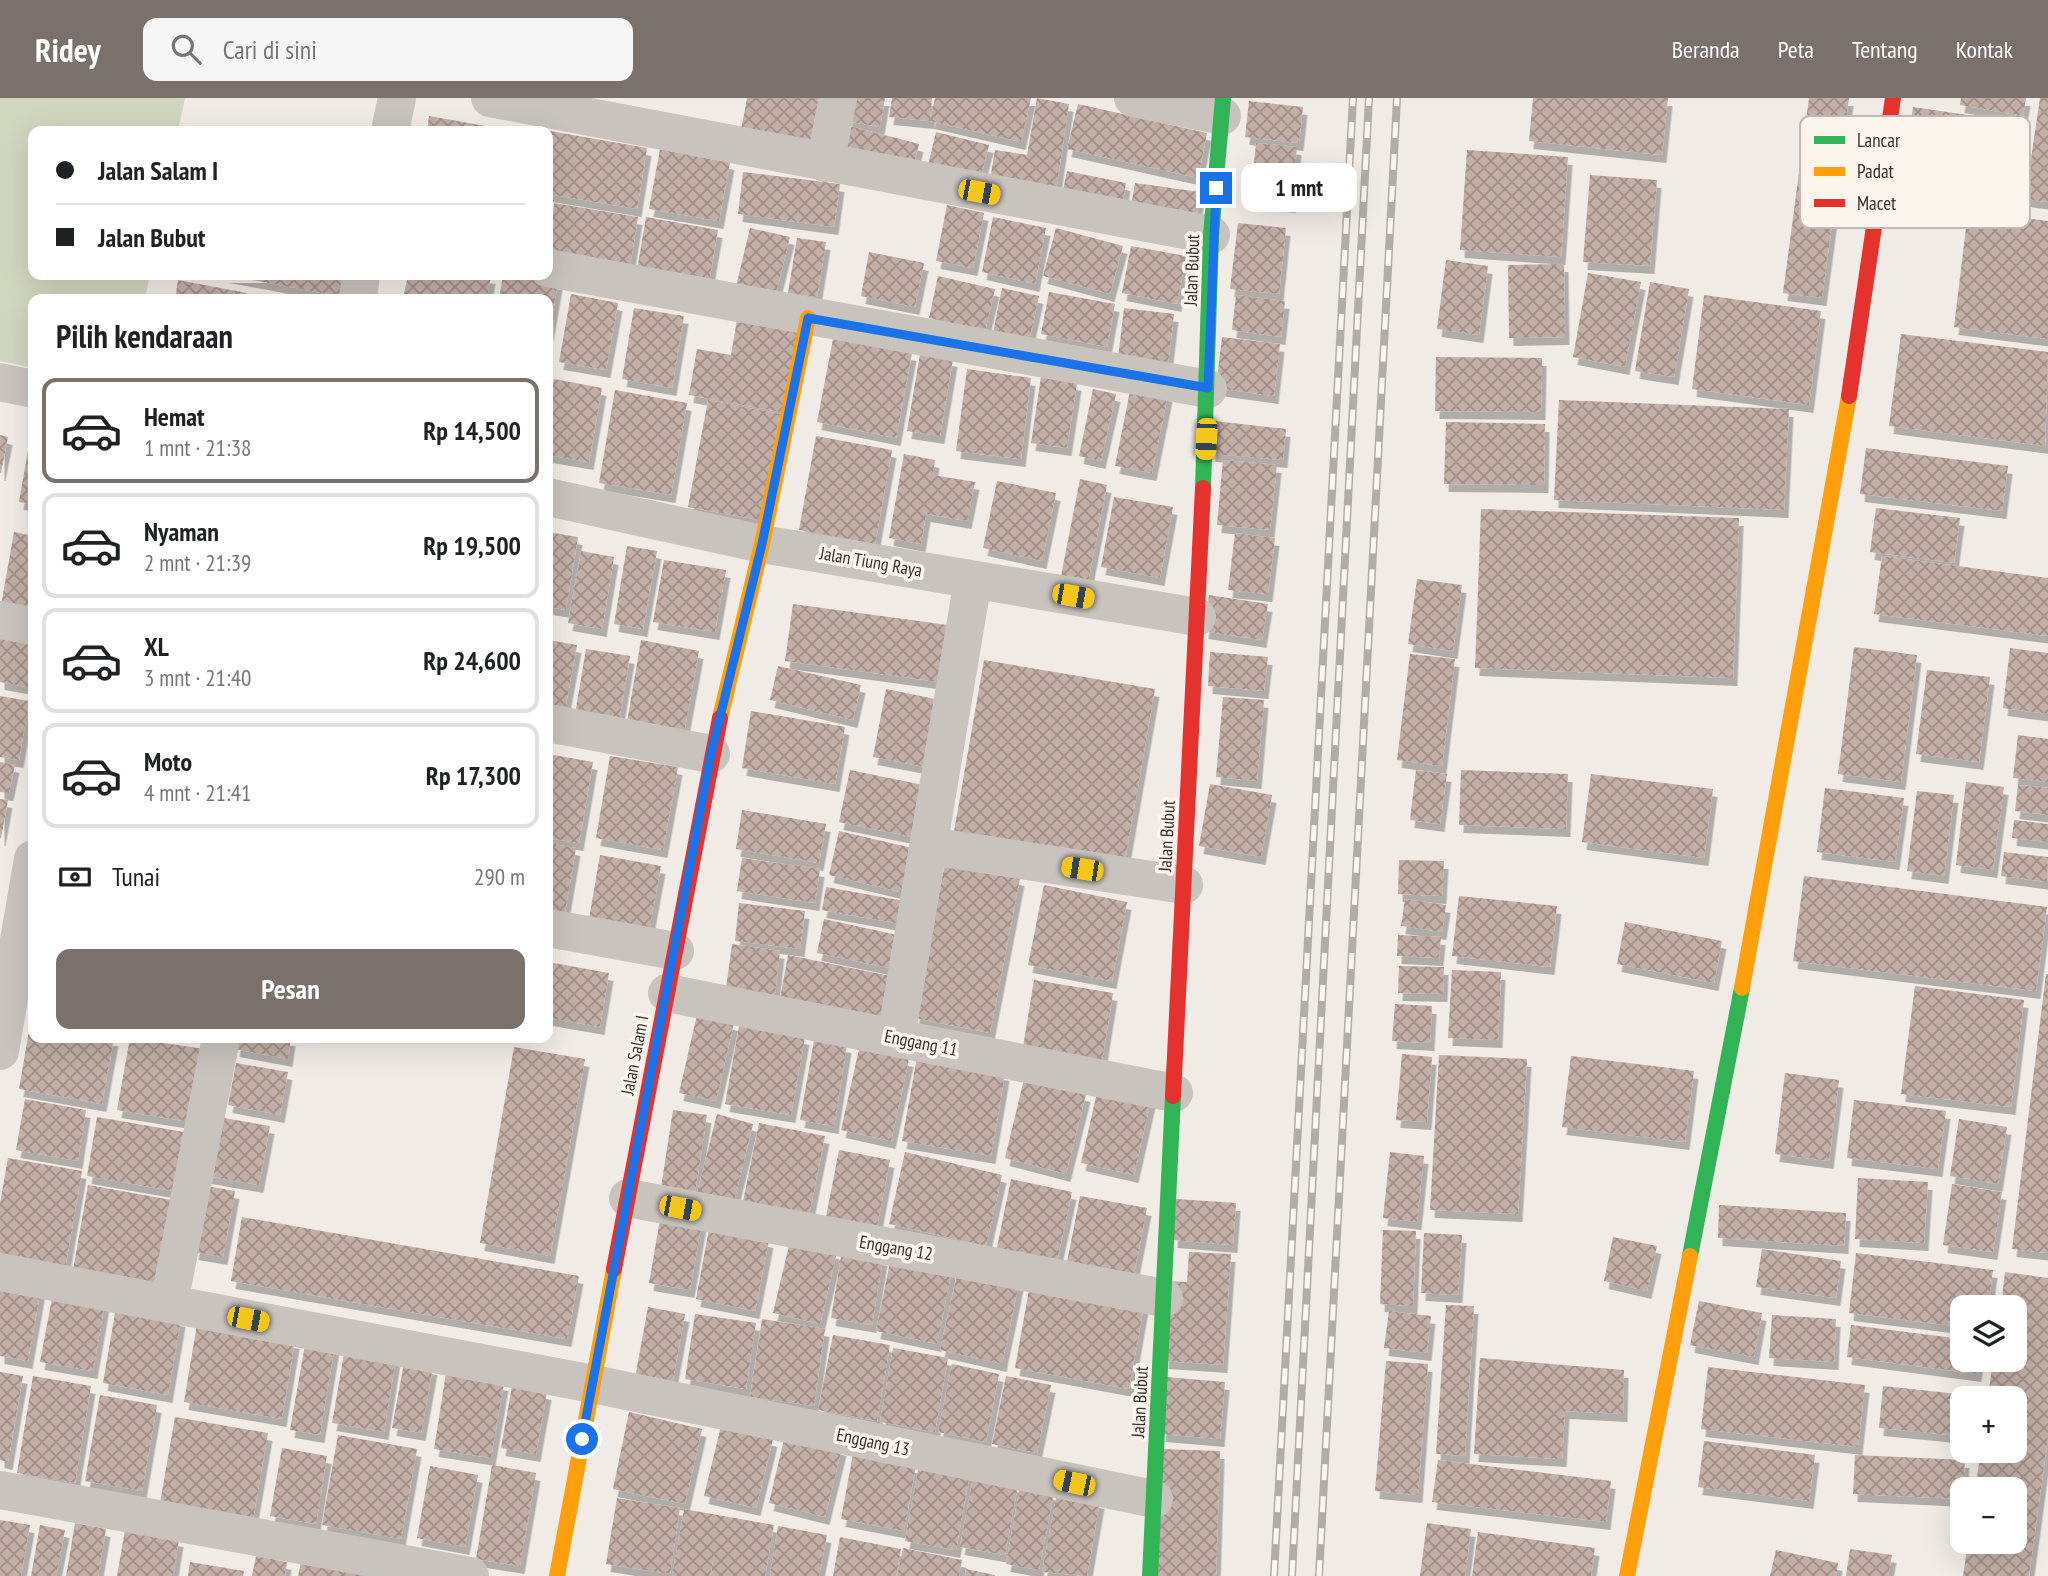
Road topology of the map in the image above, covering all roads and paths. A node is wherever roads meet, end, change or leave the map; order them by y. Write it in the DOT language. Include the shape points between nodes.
graph roads {
  1 [pos="397,98"];
  2 [pos="490,98"];
  3 [pos="838,98"];
  4 [pos="1133,98"];
  5 [pos="1893,98"];
  6 [pos="1222,107"];
  7 [pos="1891,116"];
  8 [pos="391,126"];
  9 [pos="825,163"];
  10 [pos="1876,228"];
  11 [pos="1212,236"];
  12 [pos="553,269"];
  13 [pos="808,318"];
  14 [pos="0,382"];
  15 [pos="28,388"];
  16 [pos="1208,388"];
  17 [pos="553,497"];
  18 [pos="762,544"];
  19 [pos="973,580"];
  20 [pos="1197,617"];
  21 [pos="0,620"];
  22 [pos="28,625"];
  23 [pos="553,724"];
  24 [pos="711,754"];
  25 [pos="930,846"];
  26 [pos="1184,885"];
  27 [pos="28,888"];
  28 [pos="553,929"];
  29 [pos="675,951"];
  30 [pos="667,993"];
  31 [pos="896,1038"];
  32 [pos="220,1043"];
  33 [pos="0,1051"];
  34 [pos="1174,1093"];
  35 [pos="628,1198"];
  36 [pos="0,1272"];
  37 [pos="1164,1298"];
  38 [pos="169,1303"];
  39 [pos="593,1384"];
  40 [pos="0,1490"];
  41 [pos="1154,1499"];
  42 [pos="470,1576"];
  43 [pos="557,1576"];
  44 [pos="1150,1576"];
  45 [pos="1627,1576"];
  1 -- 8 [label="street"];
  2 -- 9 [label="street"];
  3 -- 9 [label="street"];
  4 -- 6 [label="street"];
  5 -- 7 [label="street"];
  6 -- 11 [label="street, Jalan Bubut"];
  9 -- 11 [label="street"];
  10 -- 45 [label="street" via="1761,895"];
  11 -- 16 [label="street, Jalan Bubut"];
  12 -- 13 [label="street"];
  13 -- 16 [label="street"];
  13 -- 18 [label="street, Jalan Salam I"];
  14 -- 15 [label="street"];
  16 -- 20 [label="street, Jalan Bubut"];
  17 -- 18 [label="street, Jalan Tiung Raya"];
  18 -- 19 [label="street, Jalan Tiung Raya"];
  18 -- 24 [label="street, Jalan Salam I"];
  19 -- 20 [label="street, Jalan Tiung Raya"];
  19 -- 25 [label="street"];
  20 -- 26 [label="street, Jalan Bubut"];
  21 -- 22 [label="street"];
  23 -- 24 [label="street"];
  24 -- 29 [label="street, Jalan Salam I"];
  25 -- 26 [label="street"];
  25 -- 31 [label="street"];
  26 -- 34 [label="street, Jalan Bubut"];
  27 -- 33 [label="street"];
  28 -- 29 [label="street"];
  29 -- 30 [label="street, Jalan Salam I"];
  30 -- 31 [label="street, Enggang 11"];
  30 -- 35 [label="street, Jalan Salam I"];
  31 -- 34 [label="street, Enggang 11"];
  32 -- 38 [label="street"];
  34 -- 37 [label="street, Jalan Bubut"];
  35 -- 37 [label="street, Enggang 12"];
  35 -- 39 [label="street, Jalan Salam I"];
  36 -- 38 [label="street, Enggang 13"];
  37 -- 41 [label="street, Jalan Bubut"];
  38 -- 39 [label="street, Enggang 13"];
  39 -- 41 [label="street, Enggang 13"];
  39 -- 43 [label="street, Jalan Salam I"];
  40 -- 42 [label="street"];
  41 -- 44 [label="street, Jalan Bubut"];
}
